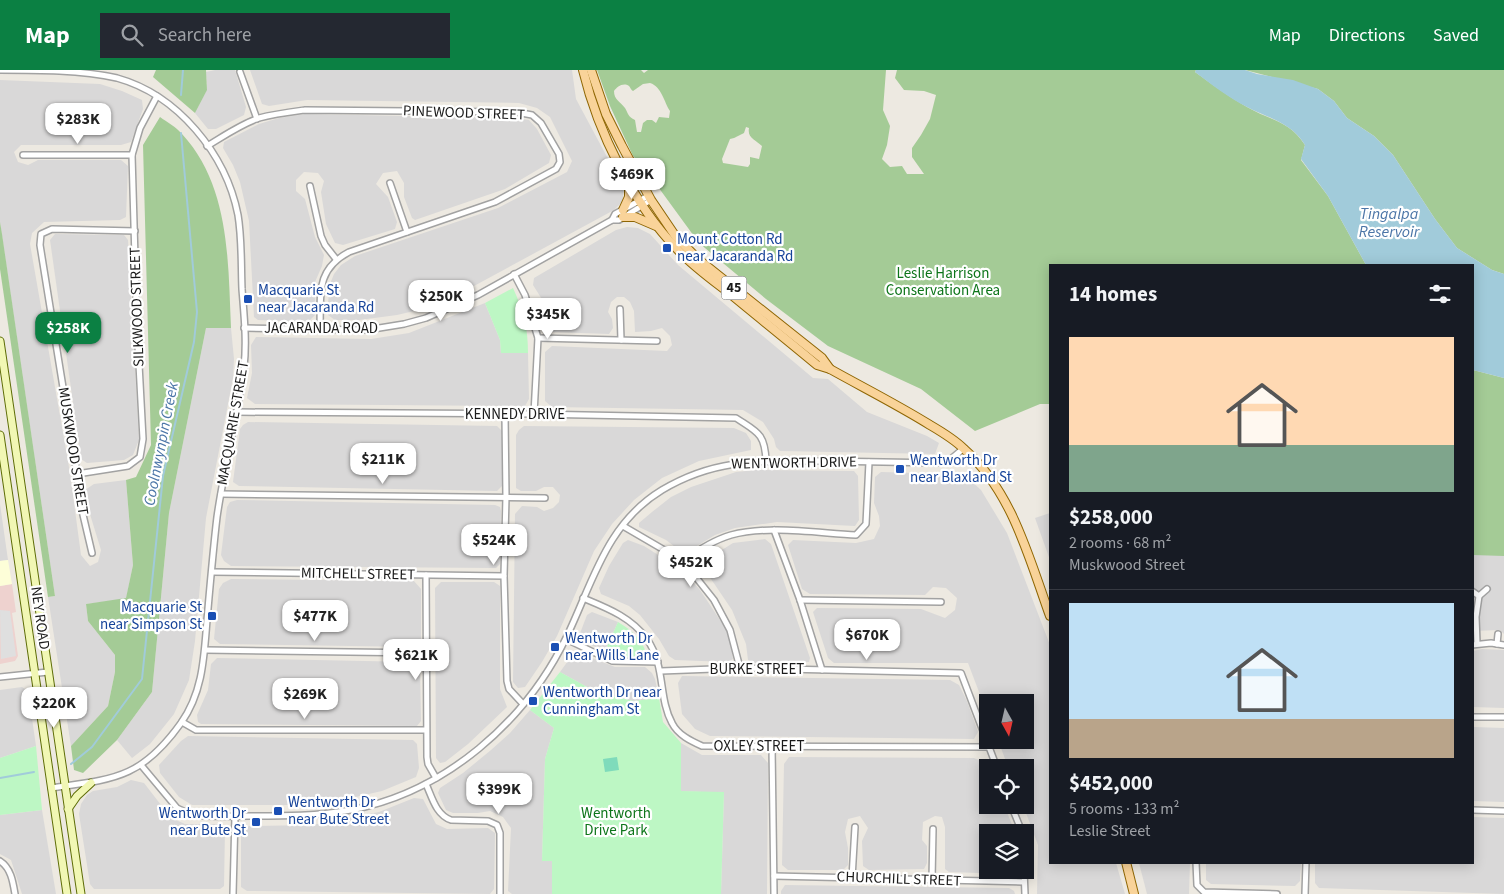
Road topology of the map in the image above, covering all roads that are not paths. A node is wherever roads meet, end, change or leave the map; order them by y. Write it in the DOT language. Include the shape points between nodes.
graph roads {
  1 [pos="0,70"];
  2 [pos="583,70"];
  3 [pos="591,70"];
  4 [pos="240,72"];
  5 [pos="108,73"];
  6 [pos="158,96"];
  7 [pos="257,119"];
  8 [pos="207,146"];
  9 [pos="23,155"];
  10 [pos="132,155"];
  11 [pos="628,181"];
  12 [pos="390,183"];
  13 [pos="310,186"];
  14 [pos="650,198"];
  15 [pos="641,202"];
  16 [pos="623,214"];
  17 [pos="658,227"];
  18 [pos="135,231"];
  19 [pos="407,232"];
  20 [pos="336,258"];
  21 [pos="514,274"];
  22 [pos="620,310"];
  23 [pos="244,328"];
  24 [pos="320,329"];
  25 [pos="538,338"];
  26 [pos="621,340"];
  27 [pos="0,341"];
  28 [pos="657,341"];
  29 [pos="830,369"];
  30 [pos="236,412"];
  31 [pos="534,414"];
  32 [pos="505,415"];
  33 [pos="0,434"];
  34 [pos="964,448"];
  35 [pos="766,461"];
  36 [pos="869,462"];
  37 [pos="77,474"];
  38 [pos="221,494"];
  39 [pos="506,497"];
  40 [pos="545,498"];
  41 [pos="623,526"];
  42 [pos="774,530"];
  43 [pos="92,553"];
  44 [pos="683,560"];
  45 [pos="212,572"];
  46 [pos="426,575"];
  47 [pos="504,576"];
  48 [pos="1487,589"];
  49 [pos="1474,592"];
  50 [pos="1479,596"];
  51 [pos="583,598"];
  52 [pos="800,600"];
  53 [pos="941,602"];
  54 [pos="1049,613"];
  55 [pos="1498,634"];
  56 [pos="566,639"];
  57 [pos="1475,644"];
  58 [pos="1497,644"];
  59 [pos="1504,645"];
  60 [pos="205,650"];
  61 [pos="425,653"];
  62 [pos="658,662"];
  63 [pos="740,668"];
  64 [pos="661,670"];
  65 [pos="822,670"];
  66 [pos="48,672"];
  67 [pos="35,674"];
  68 [pos="0,677"];
  69 [pos="523,704"];
  70 [pos="1474,717"];
  71 [pos="1504,717"];
  72 [pos="979,721"];
  73 [pos="182,722"];
  74 [pos="426,730"];
  75 [pos="772,746"];
  76 [pos="979,747"];
  77 [pos="140,765"];
  78 [pos="436,778"];
  79 [pos="91,783"];
  80 [pos="426,784"];
  81 [pos="65,786"];
  82 [pos="51,788"];
  83 [pos="68,809"];
  84 [pos="1474,810"];
  85 [pos="1504,811"];
  86 [pos="235,816"];
  87 [pos="855,827"];
  88 [pos="933,829"];
  89 [pos="0,861"];
  90 [pos="1126,864"];
  91 [pos="1196,864"];
  92 [pos="1306,864"];
  93 [pos="774,876"];
  94 [pos="852,878"];
  95 [pos="932,880"];
  96 [pos="1024,882"];
  97 [pos="15,894"];
  98 [pos="67,894"];
  99 [pos="81,894"];
  100 [pos="233,894"];
  101 [pos="500,894"];
  102 [pos="774,894"];
  103 [pos="1025,894"];
  104 [pos="1134,894"];
  105 [pos="1260,894"];
  106 [pos="1277,894"];
  107 [pos="1305,894"];
  1 -- 5 [label="street, MACQUARIE STREET"];
  2 -- 11 [label="main road, 45" via="599,120"];
  3 -- 14 [label="main road, 45" via="606,114"];
  4 -- 7 [label="street"];
  5 -- 6 [label="street, MACQUARIE STREET"];
  6 -- 8 [label="street, MACQUARIE STREET" via="195,129"];
  6 -- 10 [label="street, SILKWOOD STREET" via="140,128"];
  7 -- 8 [label="street, PINEWOOD STREET"];
  7 -- 19 [label="street, PINEWOOD STREET" via="305,110 516,112 532,115 541,123 559,154 560,162 556,169 495,202"];
  8 -- 23 [label="street, MACQUARIE STREET" via="219,162 234,197"];
  9 -- 10 [label="street"];
  10 -- 18 [label="street, SILKWOOD STREET"];
  11 -- 15 [label="main road, 45"];
  11 -- 16 [label="main road" via="629,197"];
  12 -- 19 [label="street"];
  13 -- 20 [label="street" via="321,236"];
  14 -- 15 [label="street, JACARANDA ROAD"];
  14 -- 29 [label="main road, 45" via="676,237 699,260 822,358"];
  15 -- 16 [label="street, JACARANDA ROAD"];
  15 -- 17 [label="main road, 45"];
  16 -- 17 [label="main road"];
  16 -- 21 [label="street, JACARANDA ROAD" via="615,214 612,220"];
  17 -- 29 [label="main road, 45" via="688,260 816,364"];
  18 -- 37 [label="street, SILKWOOD STREET" via="143,439 140,457 128,466"];
  18 -- 37 [label="street, MUSKWOOD STREET" via="52,229 41,234 40,245"];
  19 -- 20 [label="street, PINEWOOD STREET"];
  20 -- 24 [label="street" via="326,271 321,287"];
  21 -- 24 [label="street, JACARANDA ROAD" via="457,305 419,320 367,330"];
  21 -- 25 [label="street" via="525,295"];
  22 -- 26 [label="street"];
  23 -- 24 [label="street, JACARANDA ROAD"];
  23 -- 30 [label="street, MACQUARIE STREET" via="244,367"];
  25 -- 26 [label="street"];
  25 -- 31 [label="street"];
  26 -- 28 [label="street"];
  27 -- 66 [label="main road, NEY ROAD"];
  29 -- 34 [label="main road, 45" via="915,416"];
  30 -- 32 [label="street, KENNEDY DRIVE"];
  30 -- 38 [label="street, MACQUARIE STREET"];
  31 -- 32 [label="street, KENNEDY DRIVE"];
  31 -- 35 [label="street, KENNEDY DRIVE" via="736,418 761,437 766,446"];
  32 -- 39 [label="street"];
  33 -- 67 [label="main road, NEY ROAD"];
  34 -- 36 [label="street, WENTWORTH DRIVE" via="951,460 940,463"];
  34 -- 54 [label="main road, 45" via="1002,495"];
  35 -- 36 [label="street, WENTWORTH DRIVE"];
  35 -- 41 [label="street, WENTWORTH DRIVE" via="729,464 695,474 661,491"];
  36 -- 42 [label="street" via="866,524 856,535"];
  37 -- 43 [label="street, MUSKWOOD STREET"];
  38 -- 39 [label="street"];
  38 -- 45 [label="street, MACQUARIE STREET"];
  39 -- 40 [label="street"];
  39 -- 47 [label="street"];
  41 -- 44 [label="street"];
  41 -- 51 [label="street, WENTWORTH DRIVE" via="601,557"];
  42 -- 44 [label="street" via="732,535 701,548"];
  42 -- 52 [label="street"];
  44 -- 63 [label="street" via="714,600 730,630"];
  45 -- 46 [label="street, MITCHELL STREET"];
  45 -- 60 [label="street, MACQUARIE STREET"];
  46 -- 47 [label="street, MITCHELL STREET"];
  46 -- 61 [label="street"];
  47 -- 69 [label="street" via="507,681 509,689"];
  48 -- 50 [label="street"];
  49 -- 50 [label="street"];
  50 -- 57 [label="street"];
  51 -- 56 [label="street, WENTWORTH DRIVE"];
  51 -- 62 [label="street, OXLEY STREET" via="629,621 647,640"];
  52 -- 53 [label="street"];
  52 -- 65 [label="street"];
  55 -- 58 [label="street"];
  56 -- 62 [label="street" via="612,661"];
  56 -- 69 [label="street, WENTWORTH DRIVE"];
  57 -- 58 [label="street"];
  58 -- 59 [label="street"];
  60 -- 61 [label="street"];
  60 -- 73 [label="street, MACQUARIE STREET" via="198,690"];
  61 -- 74 [label="street"];
  62 -- 64 [label="street, OXLEY STREET"];
  63 -- 64 [label="street, BURKE STREET"];
  63 -- 65 [label="street, BURKE STREET"];
  64 -- 75 [label="street, OXLEY STREET" via="672,724 686,738 702,746"];
  65 -- 72 [label="street, BURKE STREET" via="961,673"];
  66 -- 67 [label="street"];
  66 -- 81 [label="main road, NEY ROAD"];
  67 -- 68 [label="street"];
  67 -- 82 [label="main road, NEY ROAD"];
  69 -- 78 [label="street, WENTWORTH DRIVE" via="481,747"];
  70 -- 71 [label="street"];
  73 -- 74 [label="street" via="196,730"];
  73 -- 77 [label="street, MACQUARIE STREET"];
  74 -- 78 [label="street" via="428,764"];
  75 -- 76 [label="street, OXLEY STREET"];
  75 -- 93 [label="street"];
  77 -- 79 [label="street, MACQUARIE STREET" via="117,777"];
  77 -- 86 [label="street, WENTWORTH DRIVE" via="181,811"];
  78 -- 80 [label="street, WENTWORTH DRIVE"];
  79 -- 81 [label="street, MACQUARIE STREET"];
  79 -- 83 [label="main road"];
  80 -- 86 [label="street, WENTWORTH DRIVE" via="390,799 338,812"];
  80 -- 101 [label="street" via="438,811 445,818 488,821 498,825"];
  81 -- 82 [label="street, MACQUARIE STREET"];
  81 -- 83 [label="main road, NEY ROAD"];
  82 -- 98 [label="main road, NEY ROAD"];
  83 -- 99 [label="main road, NEY ROAD"];
  84 -- 85 [label="street"];
  86 -- 100 [label="street"];
  87 -- 94 [label="street"];
  88 -- 95 [label="street"];
  89 -- 97 [label="street" via="6,865"];
  90 -- 104 [label="main road"];
  91 -- 105 [label="street" via="1197,885 1204,892"];
  92 -- 107 [label="street"];
  93 -- 94 [label="street, CHURCHILL STREET"];
  93 -- 102 [label="street"];
  94 -- 95 [label="street, CHURCHILL STREET"];
  95 -- 96 [label="street, CHURCHILL STREET"];
  96 -- 103 [label="street"];
  105 -- 106 [label="street"];
}
